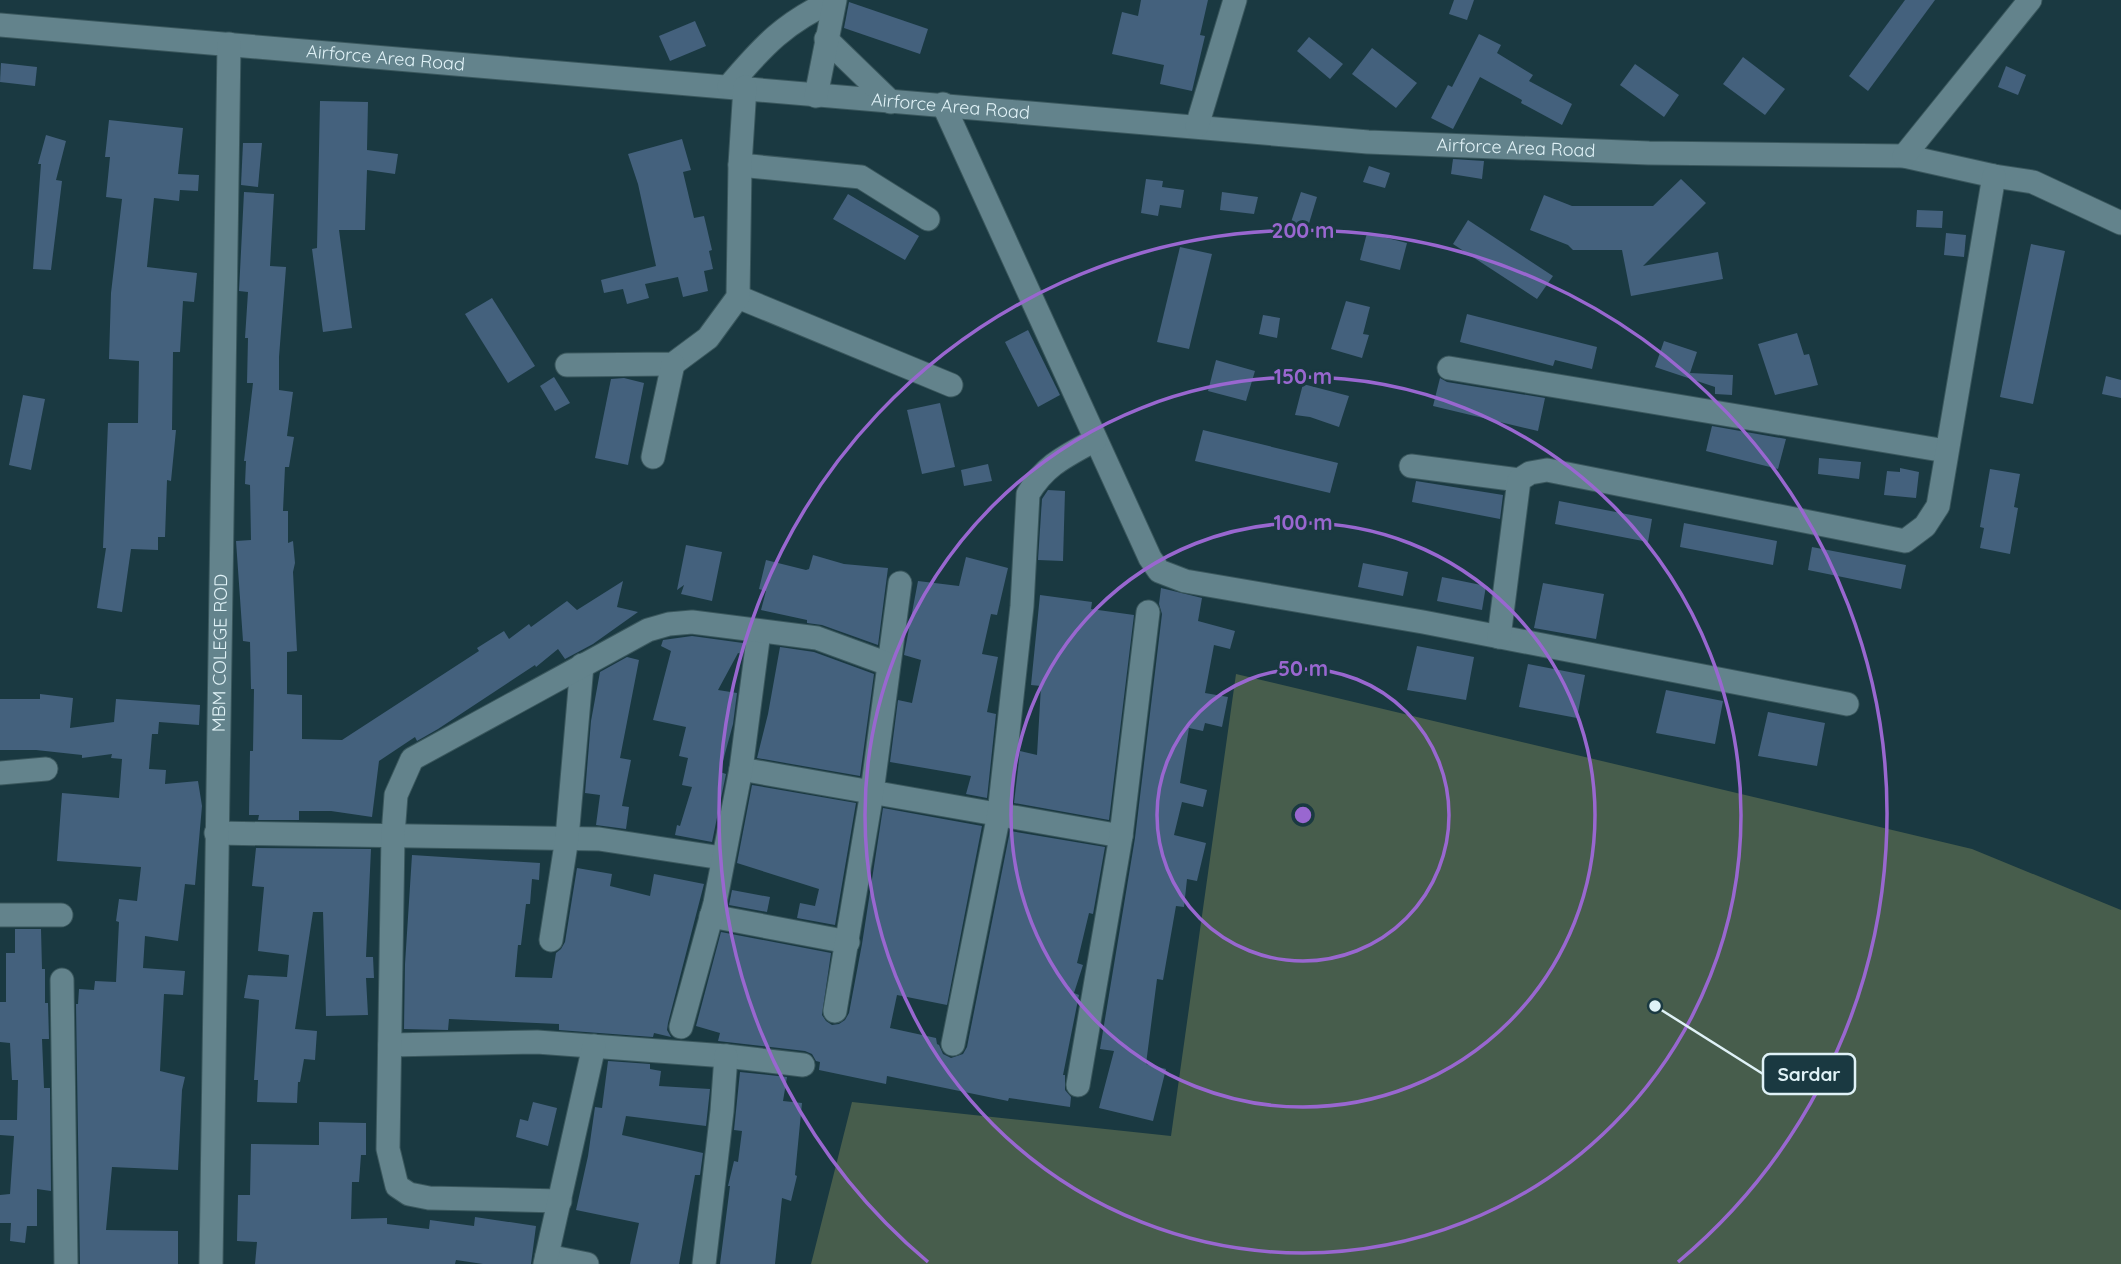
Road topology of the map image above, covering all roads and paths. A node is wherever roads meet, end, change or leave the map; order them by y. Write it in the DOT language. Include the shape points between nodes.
graph roads {
  1 [pos="834,0"];
  2 [pos="1235,0"];
  3 [pos="2030,0"];
  4 [pos="0,25"];
  5 [pos="826,39"];
  6 [pos="229,44"];
  7 [pos="737,87"];
  8 [pos="816,96"];
  9 [pos="891,102"];
  10 [pos="943,104"];
  11 [pos="1197,126"];
  12 [pos="1904,156"];
  13 [pos="740,165"];
  14 [pos="1994,176"];
  15 [pos="928,219"];
  16 [pos="2121,223"];
  17 [pos="738,297"];
  18 [pos="673,363"];
  19 [pos="567,366"];
  20 [pos="1449,368"];
  21 [pos="951,385"];
  22 [pos="1095,440"];
  23 [pos="1946,451"];
  24 [pos="653,457"];
  25 [pos="1411,466"];
  26 [pos="1519,480"];
  27 [pos="900,583"];
  28 [pos="1148,612"];
  29 [pos="758,632"];
  30 [pos="1499,637"];
  31 [pos="888,664"];
  32 [pos="582,665"];
  33 [pos="1847,704"];
  34 [pos="46,769"];
  35 [pos="741,769"];
  36 [pos="0,773"];
  37 [pos="872,792"];
  38 [pos="999,814"];
  39 [pos="216,834"];
  40 [pos="393,835"];
  41 [pos="1121,836"];
  42 [pos="567,838"];
  43 [pos="722,858"];
  44 [pos="0,915"];
  45 [pos="61,915"];
  46 [pos="711,916"];
  47 [pos="551,940"];
  48 [pos="848,942"];
  49 [pos="62,980"];
  50 [pos="835,1011"];
  51 [pos="681,1027"];
  52 [pos="953,1044"];
  53 [pos="390,1045"];
  54 [pos="594,1046"];
  55 [pos="726,1056"];
  56 [pos="803,1065"];
  57 [pos="1078,1085"];
  58 [pos="560,1201"];
  59 [pos="546,1260"];
  60 [pos="66,1264"];
  61 [pos="211,1264"];
  62 [pos="587,1264"];
  63 [pos="704,1264"];
  1 -- 5 [label="street"];
  1 -- 7 [label="street" via="785,26 763,47"];
  2 -- 11 [label="street"];
  3 -- 12 [label="street"];
  4 -- 6 [label="street, Airforce Area Road"];
  5 -- 8 [label="street"];
  5 -- 9 [label="street"];
  6 -- 7 [label="street, Airforce Area Road"];
  6 -- 39 [label="street, MBM COLEGE ROD"];
  7 -- 8 [label="street, Airforce Area Road"];
  7 -- 13 [label="street"];
  8 -- 9 [label="street, Airforce Area Road"];
  9 -- 10 [label="street, Airforce Area Road"];
  10 -- 11 [label="street, Airforce Area Road"];
  10 -- 22 [label="street"];
  11 -- 12 [label="street, Airforce Area Road" via="1435,145"];
  12 -- 14 [label="street, Airforce Area Road"];
  13 -- 15 [label="street" via="862,177"];
  13 -- 17 [label="street"];
  14 -- 16 [label="street, Airforce Area Road" via="2032,182"];
  14 -- 23 [label="street"];
  17 -- 18 [label="street" via="708,338"];
  17 -- 21 [label="street"];
  18 -- 19 [label="street"];
  18 -- 24 [label="street"];
  20 -- 23 [label="street"];
  22 -- 30 [label="street" via="1159,571 1185,581"];
  22 -- 38 [label="street" via="1051,465 1028,494 1022,606"];
  23 -- 26 [label="street" via="1938,506 1925,526 1905,541 1547,470"];
  25 -- 26 [label="street"];
  26 -- 30 [label="street"];
  27 -- 31 [label="street"];
  28 -- 41 [label="street"];
  29 -- 31 [label="street" via="817,638"];
  29 -- 32 [label="street" via="692,622 669,624 648,630"];
  29 -- 35 [label="street"];
  30 -- 33 [label="street"];
  31 -- 37 [label="street"];
  32 -- 40 [label="street" via="412,759 396,795"];
  32 -- 42 [label="street"];
  34 -- 36 [label="street"];
  35 -- 37 [label="street"];
  35 -- 43 [label="street"];
  37 -- 38 [label="street"];
  37 -- 48 [label="street"];
  38 -- 41 [label="street"];
  38 -- 52 [label="street"];
  39 -- 40 [label="street"];
  39 -- 61 [label="street, MBM COLEGE ROD"];
  40 -- 42 [label="street"];
  40 -- 53 [label="street"];
  41 -- 57 [label="street"];
  42 -- 43 [label="street"];
  42 -- 47 [label="street"];
  43 -- 46 [label="street"];
  44 -- 45 [label="street"];
  46 -- 48 [label="street"];
  46 -- 51 [label="street"];
  48 -- 50 [label="street"];
  49 -- 60 [label="street"];
  53 -- 54 [label="street" via="537,1042"];
  53 -- 58 [label="street" via="388,1149 397,1186 429,1198"];
  54 -- 55 [label="street"];
  54 -- 58 [label="street"];
  55 -- 56 [label="street"];
  55 -- 63 [label="street"];
  58 -- 59 [label="street"];
  59 -- 62 [label="street"];
}
